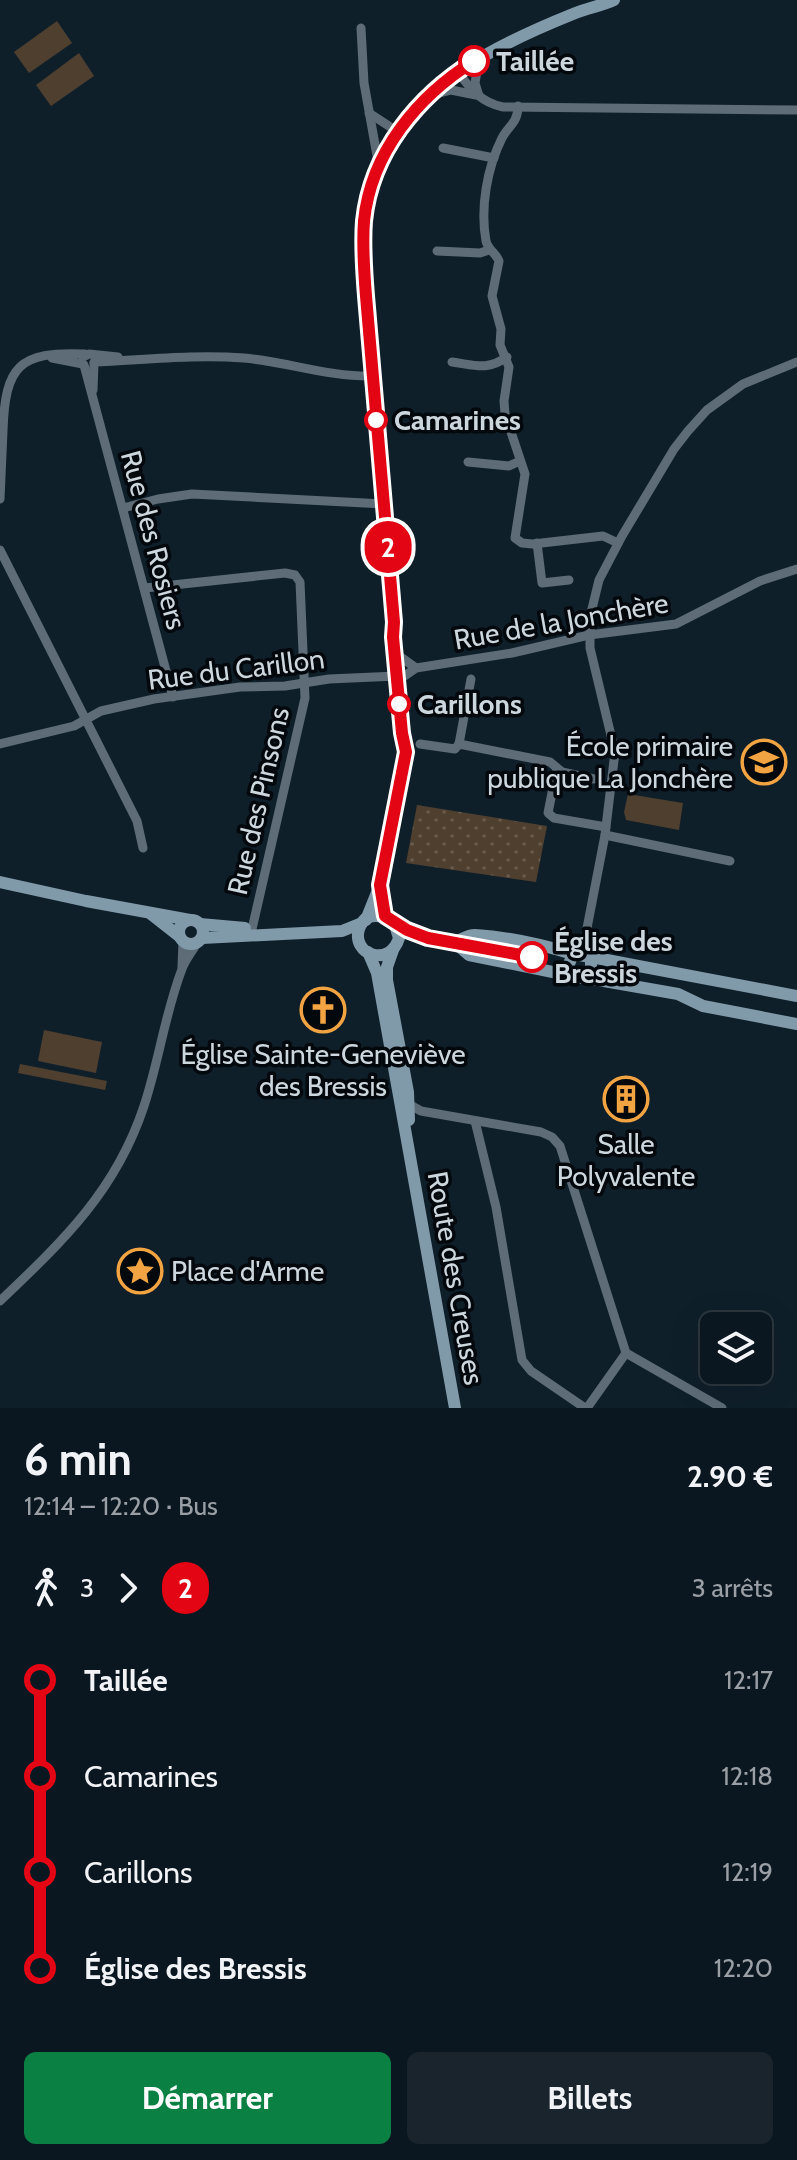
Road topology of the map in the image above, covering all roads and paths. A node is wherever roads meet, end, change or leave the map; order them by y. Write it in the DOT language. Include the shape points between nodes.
graph roads {
  1 [pos="591,0"];
  2 [pos="614,0"];
  3 [pos="577,12"];
  4 [pos="361,28"];
  5 [pos="479,59"];
  6 [pos="458,72"];
  7 [pos="479,96"];
  8 [pos="424,98"];
  9 [pos="518,106"];
  10 [pos="797,110"];
  11 [pos="369,113"];
  12 [pos="398,132"];
  13 [pos="443,148"];
  14 [pos="494,158"];
  15 [pos="379,167"];
  16 [pos="489,250"];
  17 [pos="437,251"];
  18 [pos="507,357"];
  19 [pos="89,360"];
  20 [pos="452,362"];
  21 [pos="797,362"];
  22 [pos="373,376"];
  23 [pos="520,461"];
  24 [pos="468,462"];
  25 [pos="0,499"];
  26 [pos="384,504"];
  27 [pos="123,508"];
  28 [pos="537,543"];
  29 [pos="618,543"];
  30 [pos="0,550"];
  31 [pos="797,569"];
  32 [pos="569,580"];
  33 [pos="145,588"];
  34 [pos="394,622"];
  35 [pos="589,635"];
  36 [pos="402,658"];
  37 [pos="416,668"];
  38 [pos="400,676"];
  39 [pos="471,679"];
  40 [pos="305,682"];
  41 [pos="173,697"];
  42 [pos="84,720"];
  43 [pos="0,744"];
  44 [pos="420,744"];
  45 [pos="459,744"];
  46 [pos="557,768"];
  47 [pos="594,779"];
  48 [pos="605,831"];
  49 [pos="143,848"];
  50 [pos="730,861"];
  51 [pos="0,882"];
  52 [pos="380,885"];
  53 [pos="151,914"];
  54 [pos="389,919"];
  55 [pos="364,921"];
  56 [pos="252,929"];
  57 [pos="198,931"];
  58 [pos="322,932"];
  59 [pos="286,933"];
  60 [pos="428,938"];
  61 [pos="181,939"];
  62 [pos="454,942"];
  63 [pos="395,947"];
  64 [pos="364,949"];
  65 [pos="582,955"];
  66 [pos="182,967"];
  67 [pos="570,974"];
  68 [pos="587,978"];
  69 [pos="797,996"];
  70 [pos="797,1024"];
  71 [pos="395,1079"];
  72 [pos="409,1106"];
  73 [pos="475,1121"];
  74 [pos="410,1156"];
  75 [pos="0,1301"];
  76 [pos="626,1353"];
  77 [pos="455,1408"];
  78 [pos="586,1408"];
  79 [pos="722,1408"];
  1 -- 3 [label="main road"];
  2 -- 3 [label="main road"];
  3 -- 5 [label="main road"];
  4 -- 11 [label="street"];
  5 -- 6 [label="main road"];
  5 -- 7 [label="street"];
  6 -- 7 [label="street"];
  6 -- 8 [label="main road"];
  7 -- 8 [label="street" via="451,90"];
  7 -- 9 [label="street" via="490,105"];
  8 -- 12 [label="main road"];
  9 -- 10 [label="street"];
  9 -- 14 [label="street" via="516,122"];
  11 -- 12 [label="street"];
  11 -- 15 [label="street"];
  12 -- 15 [label="main road"];
  13 -- 14 [label="street"];
  14 -- 16 [label="street" via="485,191"];
  15 -- 22 [label="main road" via="364,217 363,246"];
  16 -- 17 [label="street"];
  16 -- 18 [label="street" via="499,261 492,296"];
  18 -- 20 [label="street" via="485,367"];
  18 -- 23 [label="street" via="505,414"];
  19 -- 22 [label="street" via="244,358 339,376"];
  19 -- 25 [label="street" via="45,356 18,368 7,386"];
  19 -- 27 [label="street, Rue des Rosiers"];
  21 -- 29 [label="street" via="743,384 707,410 674,449"];
  22 -- 26 [label="main road"];
  23 -- 24 [label="street" via="509,466"];
  23 -- 28 [label="street" via="525,474 515,538"];
  26 -- 27 [label="street" via="192,494"];
  26 -- 34 [label="main road"];
  27 -- 33 [label="street, Rue des Rosiers"];
  28 -- 29 [label="street" via="603,536"];
  28 -- 32 [label="street" via="542,583"];
  29 -- 35 [label="street" via="599,580"];
  30 -- 42 [label="street"];
  31 -- 35 [label="street, Rue de la Jonchère" via="760,581 676,624"];
  33 -- 40 [label="street, Rue des Pinsons" via="295,575 301,588"];
  33 -- 41 [label="street, Rue des Rosiers"];
  34 -- 36 [label="main road"];
  34 -- 38 [label="main road"];
  35 -- 37 [label="street, Rue de la Jonchère"];
  35 -- 48 [label="street" via="615,752"];
  36 -- 37 [label="street"];
  36 -- 38 [label="main road"];
  37 -- 38 [label="street, Rue de la Jonchère"];
  38 -- 40 [label="street, Rue du Carillon"];
  38 -- 52 [label="main road" via="406,752"];
  39 -- 45 [label="street"];
  40 -- 41 [label="street, Rue du Carillon"];
  40 -- 56 [label="street, Rue des Pinsons" via="303,716"];
  41 -- 42 [label="street, Rue du Carillon" via="101,711"];
  42 -- 43 [label="street, Rue du Carillon"];
  42 -- 49 [label="street" via="137,821"];
  44 -- 45 [label="street" via="455,749"];
  45 -- 46 [label="street" via="550,762"];
  46 -- 47 [label="street"];
  46 -- 48 [label="street" via="548,813"];
  48 -- 50 [label="street"];
  48 -- 65 [label="street"];
  51 -- 53 [label="main road"];
  52 -- 54 [label="main road"];
  52 -- 55 [label="main road"];
  53 -- 57 [label="main road"];
  53 -- 61 [label="main road"];
  54 -- 55 [label="main road" via="375,915"];
  54 -- 60 [label="main road"];
  54 -- 63 [label="main road" via="399,932"];
  55 -- 58 [label="main road" via="342,931"];
  55 -- 64 [label="main road" via="359,932"];
  56 -- 57 [label="main road"];
  56 -- 59 [label="main road"];
  57 -- 59 [label="main road"];
  57 -- 61 [label="main road" via="190,945"];
  57 -- 61 [label="main road" via="181,925"];
  57 -- 66 [label="street"];
  58 -- 59 [label="main road"];
  58 -- 64 [label="main road"];
  60 -- 62 [label="main road"];
  60 -- 63 [label="main road"];
  61 -- 66 [label="street"];
  62 -- 65 [label="main road" via="472,934"];
  62 -- 67 [label="main road" via="469,955"];
  63 -- 64 [label="main road" via="381,956"];
  63 -- 72 [label="main road, Route des Creuses" via="387,980"];
  64 -- 71 [label="main road, Route des Creuses" via="377,973"];
  65 -- 67 [label="main road" via="569,964"];
  65 -- 68 [label="main road" via="591,968"];
  65 -- 69 [label="main road"];
  66 -- 75 [label="street" via="145,1104 119,1166 67,1236"];
  67 -- 68 [label="main road"];
  68 -- 70 [label="main road"];
  71 -- 72 [label="street"];
  71 -- 74 [label="main road, Route des Creuses"];
  72 -- 73 [label="street"];
  72 -- 74 [label="main road, Route des Creuses"];
  73 -- 76 [label="street" via="541,1132 560,1146"];
  73 -- 78 [label="street" via="496,1207 522,1360"];
  74 -- 77 [label="main road, Route des Creuses"];
  76 -- 78 [label="street"];
  76 -- 79 [label="street"];
}
